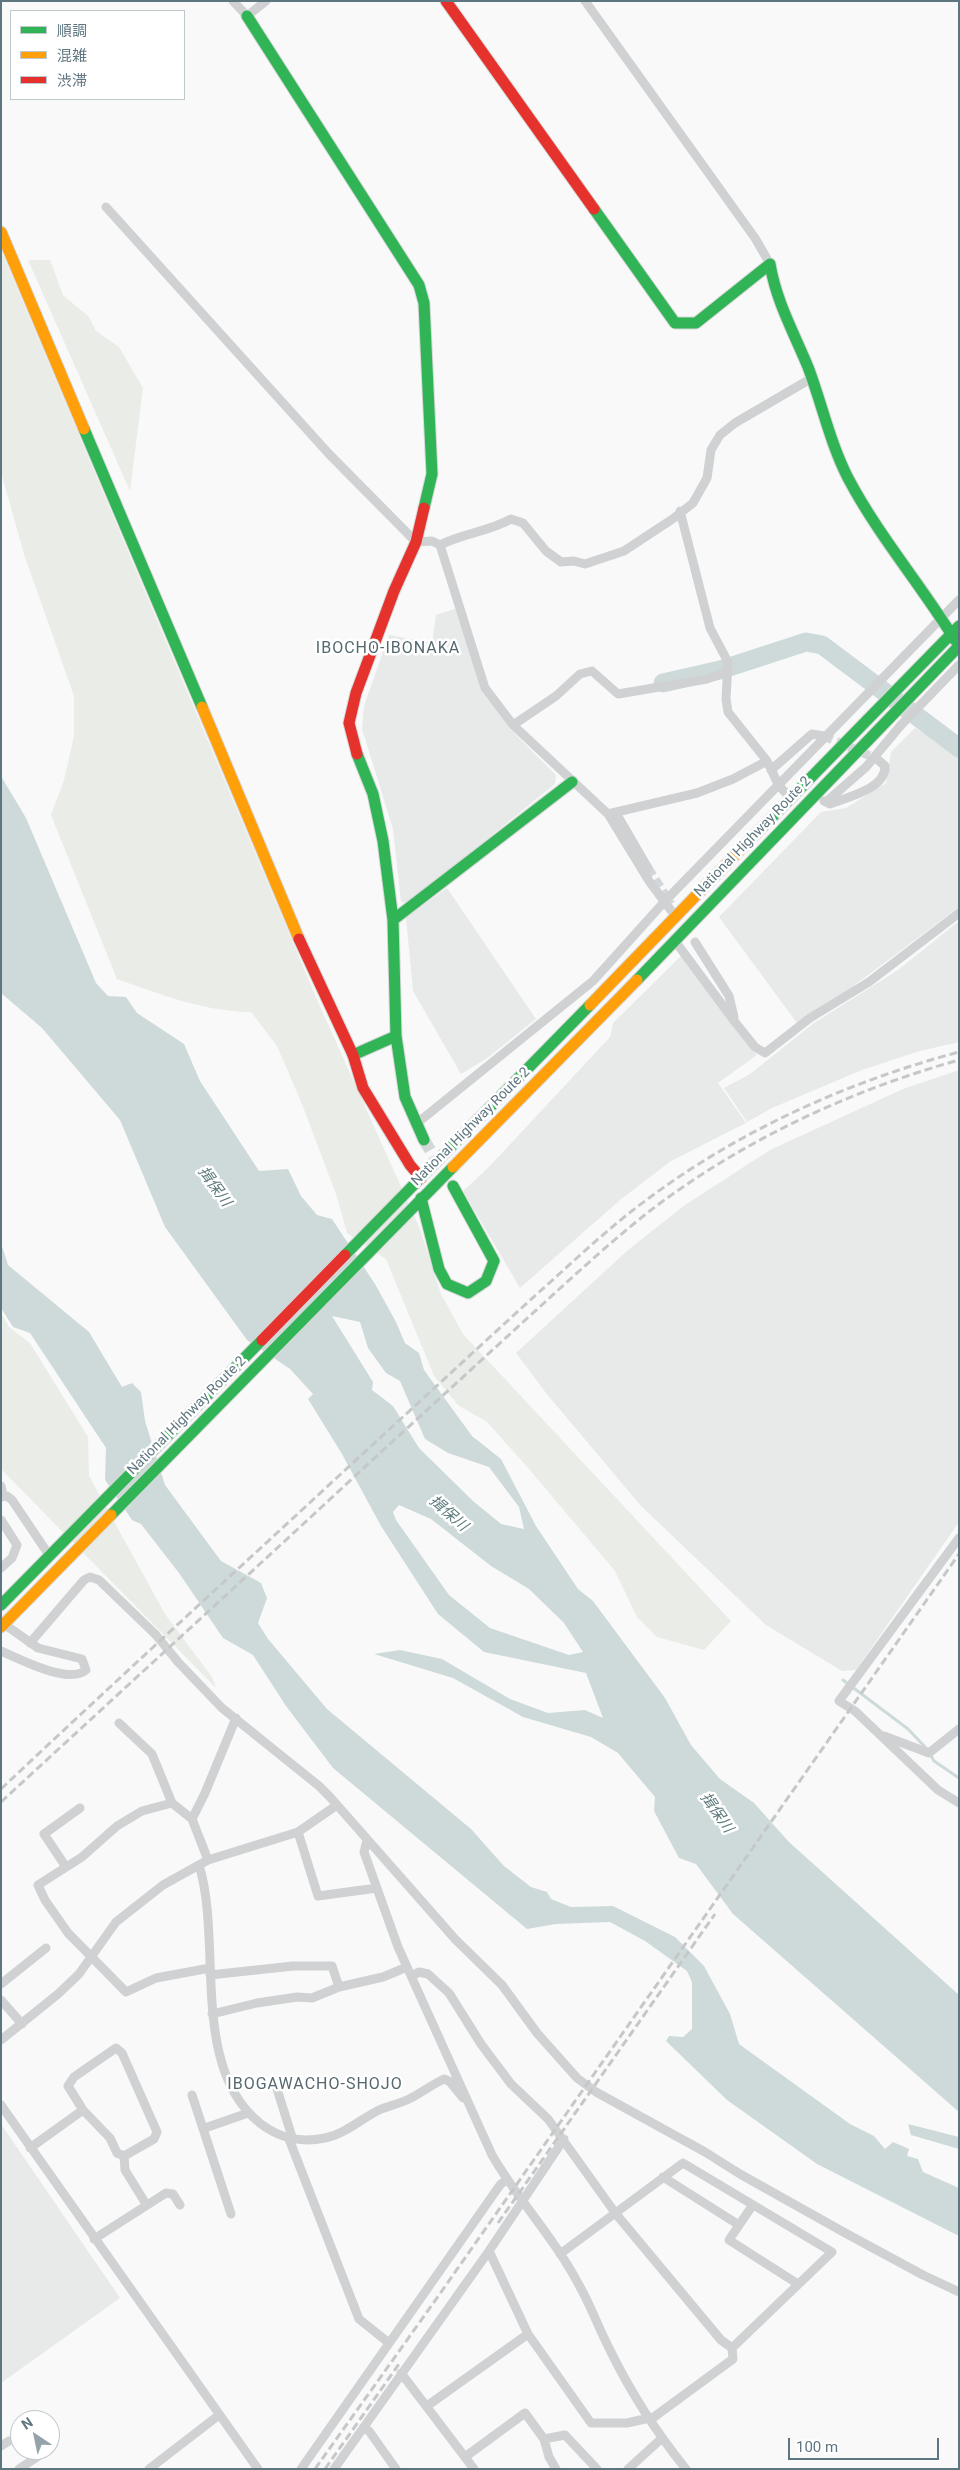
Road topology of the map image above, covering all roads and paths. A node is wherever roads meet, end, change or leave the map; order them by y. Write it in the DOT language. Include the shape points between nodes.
graph roads {
  1 [pos="233,1"];
  2 [pos="266,1"];
  3 [pos="446,1"];
  4 [pos="585,1"];
  5 [pos="247,16"];
  6 [pos="106,208"];
  7 [pos="1,232"];
  8 [pos="770,264"];
  9 [pos="812,378"];
  10 [pos="680,511"];
  11 [pos="416,542"];
  12 [pos="440,545"];
  13 [pos="959,600"];
  14 [pos="941,619"];
  15 [pos="955,630"];
  16 [pos="959,646"];
  17 [pos="959,665"];
  18 [pos="728,671"];
  19 [pos="513,725"];
  20 [pos="824,736"];
  21 [pos="876,759"];
  22 [pos="767,761"];
  23 [pos="771,770"];
  24 [pos="572,782"];
  25 [pos="778,786"];
  26 [pos="812,796"];
  27 [pos="790,798"];
  28 [pos="826,802"];
  29 [pos="612,814"];
  30 [pos="648,868"];
  31 [pos="665,902"];
  32 [pos="959,912"];
  33 [pos="676,917"];
  34 [pos="393,920"];
  35 [pos="675,941"];
  36 [pos="695,942"];
  37 [pos="735,1022"];
  38 [pos="396,1036"];
  39 [pos="353,1055"];
  40 [pos="416,1124"];
  41 [pos="424,1140"];
  42 [pos="421,1178"];
  43 [pos="453,1186"];
  44 [pos="421,1198"];
  45 [pos="2,1493"];
  46 [pos="1,1520"];
  47 [pos="959,1538"];
  48 [pos="49,1555"];
  49 [pos="1,1568"];
  50 [pos="1,1604"];
  51 [pos="3,1625"];
  52 [pos="30,1643"];
  53 [pos="1,1651"];
  54 [pos="236,1718"];
  55 [pos="119,1723"];
  56 [pos="959,1729"];
  57 [pos="879,1734"];
  58 [pos="172,1803"];
  59 [pos="959,1803"];
  60 [pos="337,1804"];
  61 [pos="80,1808"];
  62 [pos="192,1818"];
  63 [pos="298,1832"];
  64 [pos="367,1840"];
  65 [pos="208,1860"];
  66 [pos="199,1865"];
  67 [pos="66,1867"];
  68 [pos="377,1888"];
  69 [pos="46,1948"];
  70 [pos="92,1957"];
  71 [pos="407,1967"];
  72 [pos="210,1972"];
  73 [pos="412,1976"];
  74 [pos="1,1984"];
  75 [pos="339,1987"];
  76 [pos="1,2000"];
  77 [pos="212,2014"];
  78 [pos="22,2024"];
  79 [pos="1,2040"];
  80 [pos="276,2089"];
  81 [pos="192,2095"];
  82 [pos="467,2102"];
  83 [pos="1,2104"];
  84 [pos="83,2110"];
  85 [pos="248,2113"];
  86 [pos="205,2128"];
  87 [pos="564,2139"];
  88 [pos="291,2140"];
  89 [pos="30,2148"];
  90 [pos="124,2156"];
  91 [pos="663,2177"];
  92 [pos="506,2180"];
  93 [pos="521,2200"];
  94 [pos="146,2204"];
  95 [pos="180,2205"];
  96 [pos="752,2206"];
  97 [pos="231,2214"];
  98 [pos="616,2214"];
  99 [pos="739,2225"];
  100 [pos="94,2239"];
  101 [pos="488,2251"];
  102 [pos="560,2254"];
  103 [pos="798,2284"];
  104 [pos="959,2292"];
  105 [pos="528,2334"];
  106 [pos="389,2342"];
  107 [pos="732,2348"];
  108 [pos="401,2373"];
  109 [pos="427,2406"];
  110 [pos="219,2416"];
  111 [pos="647,2417"];
  112 [pos="363,2428"];
  113 [pos="661,2438"];
  114 [pos="544,2439"];
  115 [pos="465,2456"];
  116 [pos="32,2460"];
  117 [pos="19,2469"];
  118 [pos="149,2469"];
  119 [pos="258,2469"];
  120 [pos="301,2469"];
  121 [pos="334,2469"];
  122 [pos="396,2469"];
  123 [pos="474,2469"];
  124 [pos="556,2469"];
  125 [pos="597,2469"];
  126 [pos="628,2469"];
  127 [pos="686,2469"];
  1 -- 5 [label="street"];
  2 -- 5 [label="street"];
  3 -- 8 [label="main road" via="675,323 696,323"];
  4 -- 8 [label="street"];
  5 -- 11 [label="main road" via="419,285 424,304 432,474"];
  6 -- 11 [label="street" via="329,454"];
  7 -- 39 [label="main road" via="285,909"];
  8 -- 9 [label="main road" via="772,280 791,334"];
  9 -- 10 [label="street" via="734,423 720,435 712,450 707,478 693,503"];
  9 -- 14 [label="main road" via="831,441 848,479"];
  10 -- 12 [label="street" via="624,551 584,564 561,562 546,551 523,522 512,520"];
  10 -- 18 [label="street" via="710,628 728,662"];
  11 -- 12 [label="street"];
  11 -- 34 [label="main road" via="356,693 349,724 373,794 383,841"];
  12 -- 19 [label="street" via="485,688"];
  13 -- 14 [label="street"];
  14 -- 15 [label="main road"];
  14 -- 25 [label="street"];
  15 -- 16 [label="main road"];
  15 -- 27 [label="main road, National Highway Route 2"];
  16 -- 26 [label="main road, National Highway Route 2" via="896,714"];
  17 -- 28 [label="street" via="901,724 866,767"];
  18 -- 19 [label="street" via="698,681 618,694 592,671 580,674 556,696"];
  18 -- 22 [label="street" via="728,712"];
  19 -- 24 [label="street"];
  20 -- 23 [label="street" via="812,734"];
  21 -- 28 [label="street" via="885,766 885,772 871,788 830,804"];
  22 -- 23 [label="street"];
  22 -- 29 [label="street" via="697,793"];
  23 -- 25 [label="street"];
  24 -- 29 [label="street"];
  24 -- 34 [label="main road"];
  25 -- 27 [label="street"];
  25 -- 31 [label="street"];
  26 -- 28 [label="street"];
  26 -- 35 [label="main road, National Highway Route 2"];
  27 -- 33 [label="main road, National Highway Route 2"];
  29 -- 30 [label="street"];
  29 -- 31 [label="street" via="649,881"];
  31 -- 33 [label="street"];
  31 -- 40 [label="street" via="593,981"];
  32 -- 37 [label="street" via="869,982 810,1018 765,1053 755,1047"];
  33 -- 42 [label="main road, National Highway Route 2"];
  34 -- 38 [label="main road"];
  35 -- 37 [label="street"];
  35 -- 44 [label="main road, National Highway Route 2"];
  36 -- 37 [label="street" via="729,996"];
  38 -- 39 [label="main road"];
  38 -- 40 [label="main road" via="404,1098"];
  39 -- 42 [label="main road" via="363,1088"];
  40 -- 41 [label="main road"];
  42 -- 48 [label="main road, National Highway Route 2"];
  43 -- 44 [label="main road" via="494,1261 487,1281 477,1290 468,1293 448,1284 439,1269"];
  44 -- 51 [label="main road, National Highway Route 2"];
  45 -- 48 [label="street" via="12,1500"];
  46 -- 49 [label="street" via="17,1545 12,1558"];
  47 -- 57 [label="street" via="838,1701"];
  48 -- 50 [label="main road, National Highway Route 2"];
  51 -- 52 [label="street"];
  52 -- 53 [label="street" via="82,1659 86,1670 75,1676 49,1670"];
  52 -- 54 [label="street" via="84,1580 90,1577 99,1580"];
  54 -- 60 [label="street" via="320,1786"];
  54 -- 62 [label="street"];
  55 -- 58 [label="street" via="152,1754"];
  56 -- 57 [label="street" via="929,1753"];
  57 -- 59 [label="street" via="938,1790"];
  58 -- 62 [label="street"];
  58 -- 67 [label="street" via="142,1811 117,1826"];
  60 -- 63 [label="street"];
  60 -- 64 [label="street"];
  61 -- 67 [label="street" via="44,1834"];
  62 -- 65 [label="street"];
  63 -- 65 [label="street"];
  63 -- 68 [label="street" via="318,1896"];
  64 -- 68 [label="street" via="364,1852"];
  64 -- 104 [label="street" via="455,1940 502,1985 537,2033 577,2078 596,2092 847,2234"];
  65 -- 66 [label="street"];
  66 -- 70 [label="street" via="163,1884 124,1915"];
  66 -- 72 [label="street" via="209,1928"];
  67 -- 70 [label="street" via="38,1886 68,1933"];
  68 -- 71 [label="street"];
  69 -- 74 [label="street"];
  70 -- 72 [label="street" via="126,1992 156,1978"];
  70 -- 78 [label="street" via="58,1994"];
  71 -- 73 [label="street"];
  71 -- 75 [label="street" via="383,1977"];
  72 -- 75 [label="street" via="332,1966"];
  72 -- 77 [label="street"];
  73 -- 82 [label="street"];
  73 -- 87 [label="street" via="419,1972 428,1974 449,1993 511,2084"];
  75 -- 77 [label="street" via="312,1998 256,2003"];
  76 -- 78 [label="street"];
  77 -- 85 [label="street" via="226,2074"];
  78 -- 79 [label="street"];
  80 -- 88 [label="street"];
  81 -- 86 [label="street"];
  82 -- 88 [label="street" via="449,2081 444,2080 409,2099 378,2110 338,2134"];
  82 -- 92 [label="street"];
  83 -- 89 [label="street"];
  84 -- 89 [label="street"];
  84 -- 90 [label="street" via="110,2138 117,2153"];
  84 -- 90 [label="street" via="68,2086 74,2077 116,2048 122,2053 157,2132 154,2140"];
  85 -- 86 [label="street"];
  85 -- 88 [label="street" via="267,2128"];
  86 -- 97 [label="street"];
  87 -- 93 [label="street"];
  87 -- 98 [label="street"];
  88 -- 106 [label="street" via="359,2320"];
  89 -- 100 [label="street"];
  90 -- 94 [label="street" via="125,2170"];
  91 -- 96 [label="street" via="683,2163"];
  91 -- 98 [label="street"];
  91 -- 99 [label="street"];
  92 -- 93 [label="street"];
  92 -- 106 [label="street"];
  93 -- 101 [label="street"];
  93 -- 102 [label="street"];
  94 -- 95 [label="street" via="166,2193 173,2194"];
  94 -- 100 [label="street"];
  96 -- 99 [label="street"];
  96 -- 103 [label="street" via="832,2252"];
  98 -- 102 [label="street"];
  98 -- 107 [label="street"];
  99 -- 103 [label="street" via="729,2240"];
  100 -- 110 [label="street"];
  101 -- 105 [label="street"];
  101 -- 108 [label="street"];
  102 -- 111 [label="street" via="579,2284"];
  103 -- 107 [label="street"];
  105 -- 109 [label="street"];
  105 -- 111 [label="street" via="591,2423 627,2423"];
  106 -- 120 [label="street"];
  107 -- 111 [label="street" via="733,2359 654,2417"];
  108 -- 109 [label="street"];
  108 -- 112 [label="street"];
  109 -- 115 [label="street"];
  110 -- 118 [label="street"];
  110 -- 119 [label="street"];
  111 -- 113 [label="street"];
  112 -- 121 [label="street"];
  112 -- 122 [label="street" via="369,2431"];
  113 -- 126 [label="street"];
  113 -- 127 [label="street"];
  114 -- 115 [label="street" via="525,2413"];
  114 -- 124 [label="street"];
  114 -- 125 [label="street" via="565,2435"];
  115 -- 123 [label="street"];
  116 -- 117 [label="street"];
}
